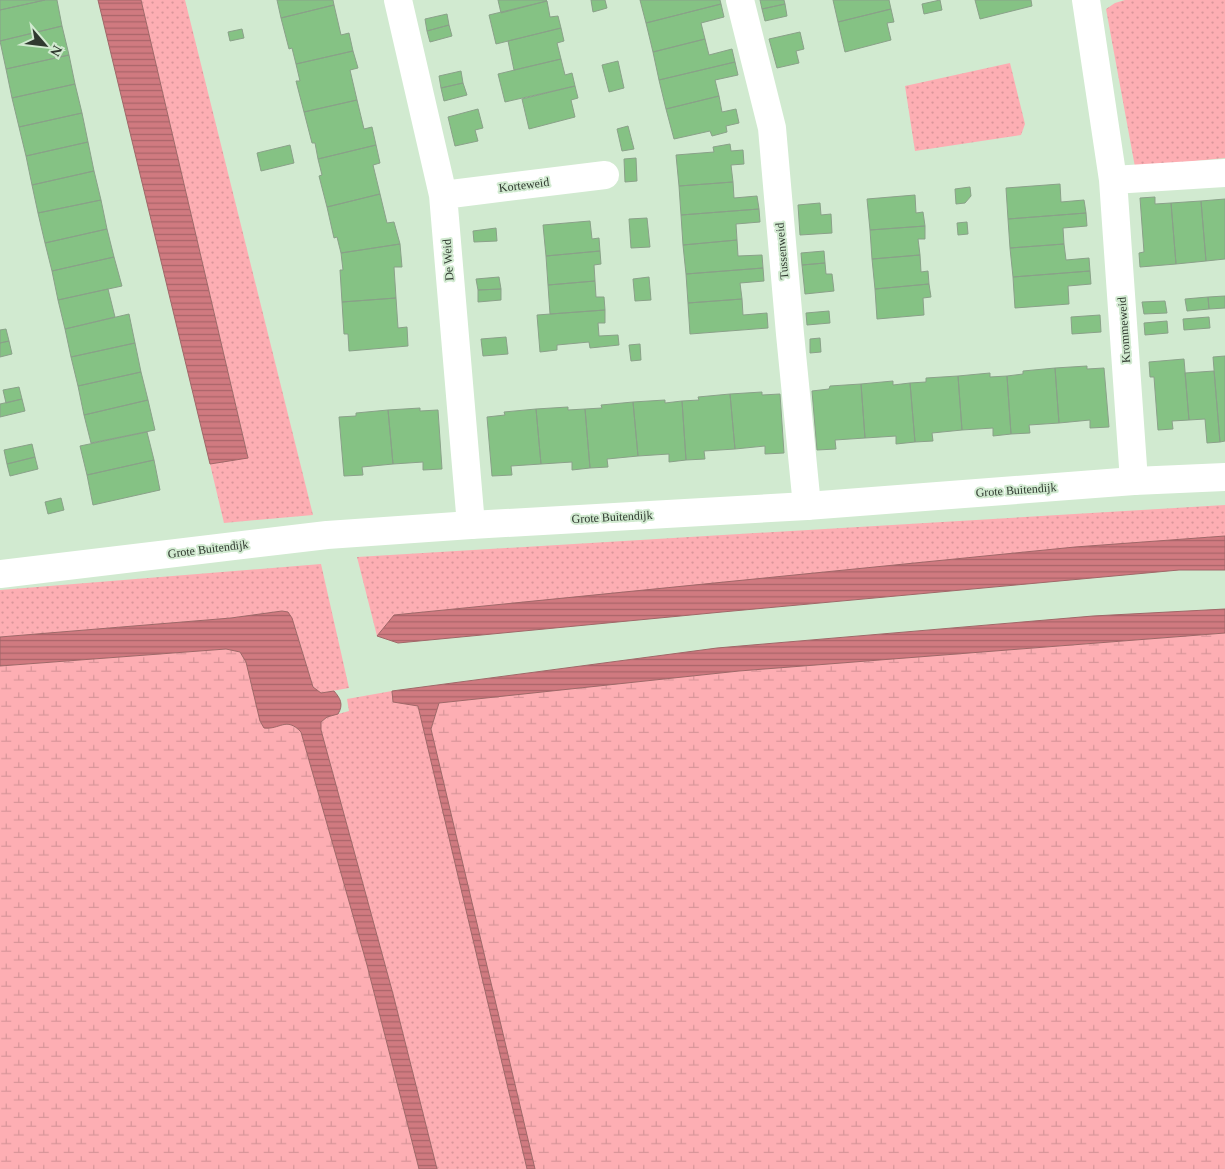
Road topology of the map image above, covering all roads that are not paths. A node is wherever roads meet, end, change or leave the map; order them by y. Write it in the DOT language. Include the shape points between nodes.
graph roads {
  1 [pos="398,0"];
  2 [pos="740,0"];
  3 [pos="1086,0"];
  4 [pos="1225,173"];
  5 [pos="605,175"];
  6 [pos="1113,180"];
  7 [pos="444,196"];
  8 [pos="1225,477"];
  9 [pos="1134,481"];
  10 [pos="807,506"];
  11 [pos="471,525"];
  12 [pos="0,574"];
  1 -- 7 [label="street, De Weid"];
  2 -- 10 [label="street, Tussenweid" via="772,128"];
  3 -- 6 [label="street, Krommeweid"];
  4 -- 6 [label="street"];
  5 -- 7 [label="street, Korteweid"];
  6 -- 9 [label="street, Krommeweid"];
  7 -- 11 [label="street, De Weid"];
  8 -- 9 [label="street, Grote Buitendijk"];
  9 -- 10 [label="street, Grote Buitendijk"];
  10 -- 11 [label="street, Grote Buitendijk"];
  11 -- 12 [label="street, Grote Buitendijk" via="327,535"];
}
